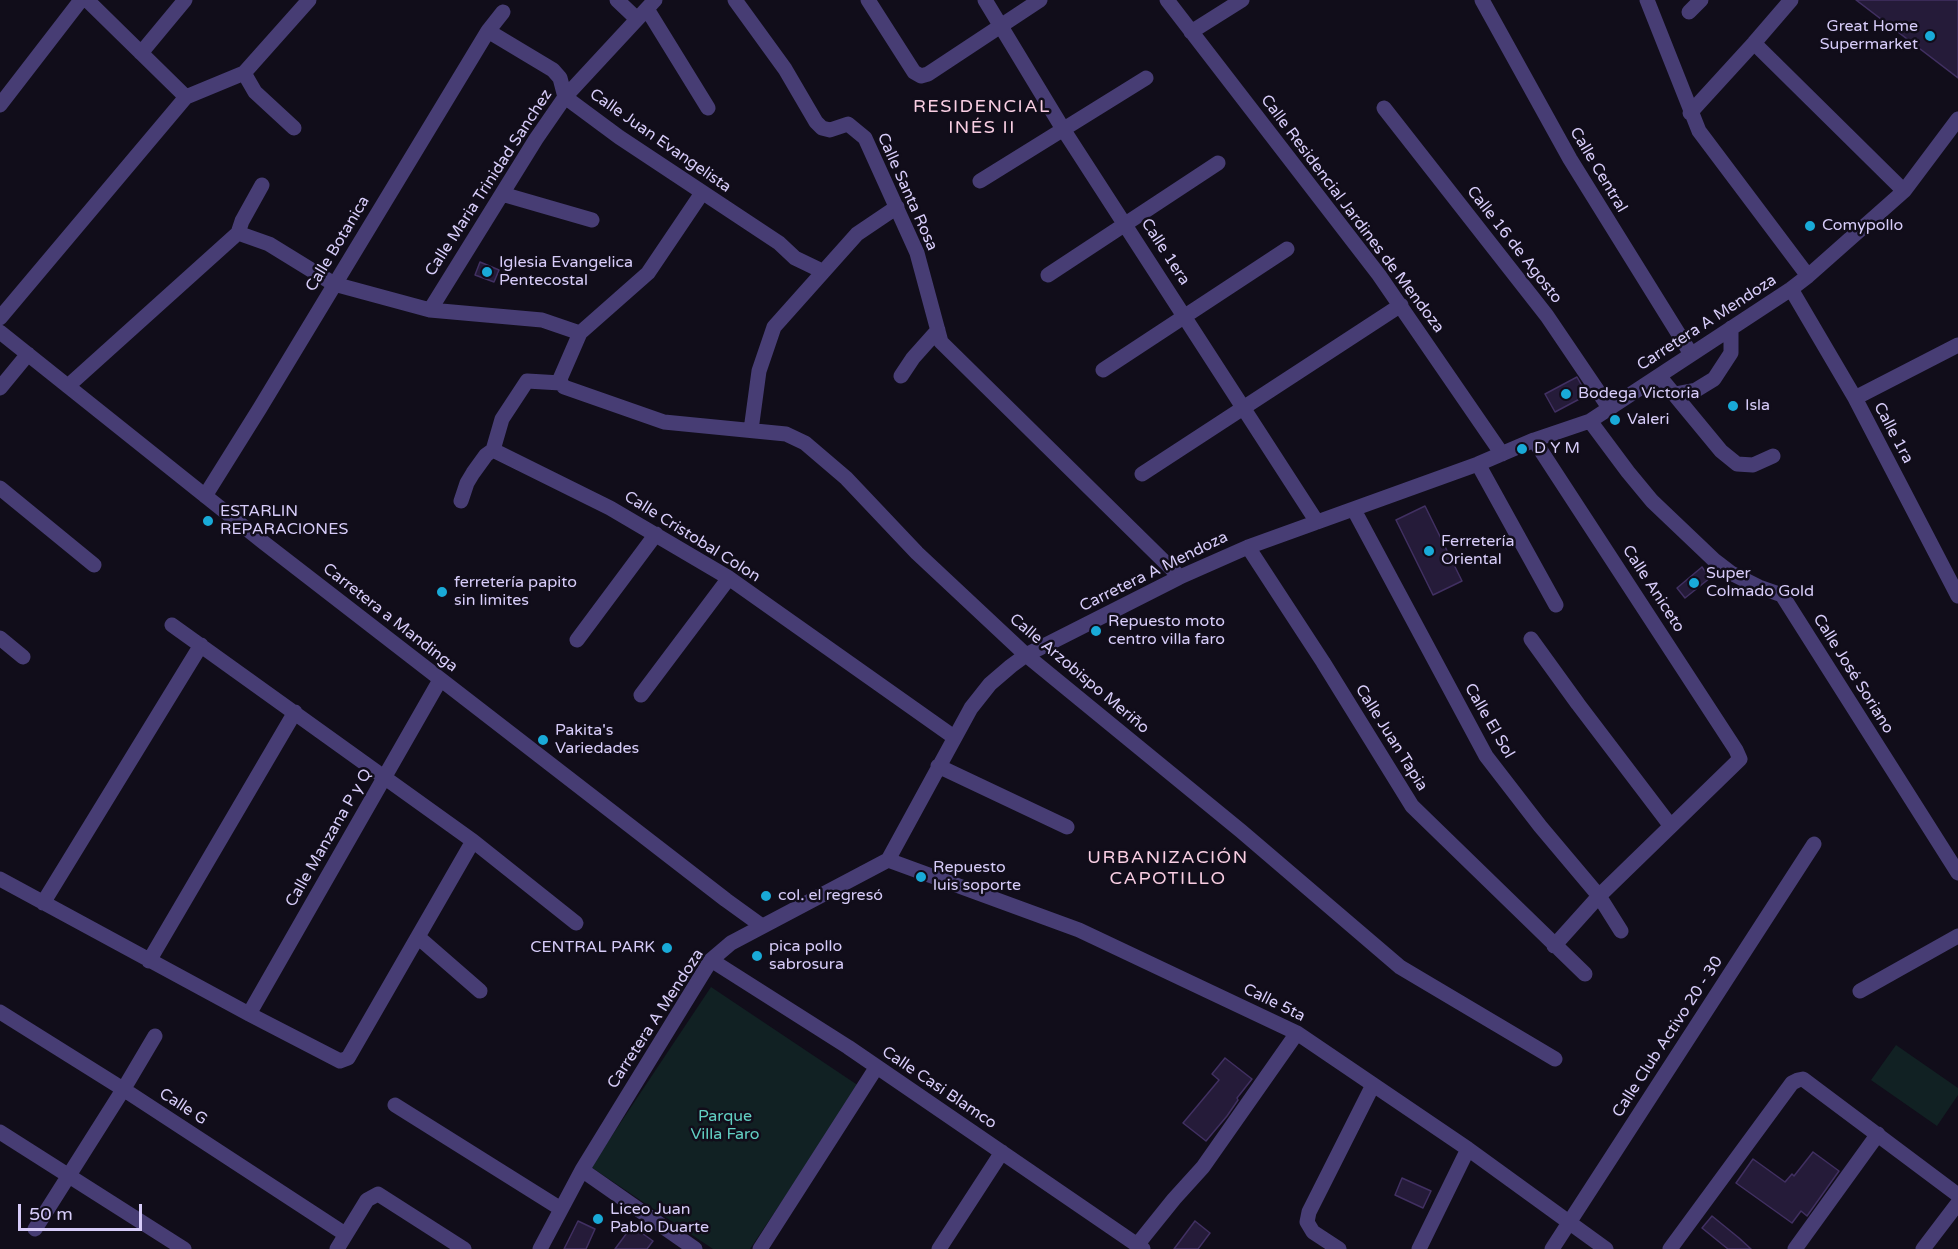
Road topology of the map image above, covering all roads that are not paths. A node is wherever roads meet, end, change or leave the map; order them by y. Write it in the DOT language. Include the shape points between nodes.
graph roads {
  1 [pos="81,0"];
  2 [pos="87,0"];
  3 [pos="185,0"];
  4 [pos="309,0"];
  5 [pos="618,0"];
  6 [pos="735,0"];
  7 [pos="868,0"];
  8 [pos="985,0"];
  9 [pos="1040,0"];
  10 [pos="1167,0"];
  11 [pos="1242,0"];
  12 [pos="1482,0"];
  13 [pos="1647,0"];
  14 [pos="1701,0"];
  15 [pos="1782,3"];
  16 [pos="646,9"];
  17 [pos="503,12"];
  18 [pos="1689,12"];
  19 [pos="1002,26"];
  20 [pos="488,31"];
  21 [pos="1191,32"];
  22 [pos="1754,43"];
  23 [pos="141,53"];
  24 [pos="244,73"];
  25 [pos="1146,78"];
  26 [pos="186,97"];
  27 [pos="565,97"];
  28 [pos="0,105"];
  29 [pos="708,108"];
  30 [pos="1384,108"];
  31 [pos="1690,113"];
  32 [pos="1958,119"];
  33 [pos="294,128"];
  34 [pos="1063,129"];
  35 [pos="1218,163"];
  36 [pos="980,181"];
  37 [pos="262,185"];
  38 [pos="1904,191"];
  39 [pos="702,193"];
  40 [pos="502,194"];
  41 [pos="897,207"];
  42 [pos="592,220"];
  43 [pos="1125,225"];
  44 [pos="233,238"];
  45 [pos="1287,249"];
  46 [pos="822,271"];
  47 [pos="1048,275"];
  48 [pos="1808,276"];
  49 [pos="334,284"];
  50 [pos="1791,289"];
  51 [pos="1401,305"];
  52 [pos="430,310"];
  53 [pos="1185,316"];
  54 [pos="0,318"];
  55 [pos="1731,328"];
  56 [pos="938,330"];
  57 [pos="0,332"];
  58 [pos="580,333"];
  59 [pos="1958,345"];
  60 [pos="28,354"];
  61 [pos="1691,354"];
  62 [pos="1103,370"];
  63 [pos="901,376"];
  64 [pos="1659,376"];
  65 [pos="561,383"];
  66 [pos="68,386"];
  67 [pos="0,388"];
  68 [pos="1675,394"];
  69 [pos="1855,398"];
  70 [pos="1245,408"];
  71 [pos="1610,409"];
  72 [pos="1590,421"];
  73 [pos="751,430"];
  74 [pos="1534,440"];
  75 [pos="493,450"];
  76 [pos="1502,454"];
  77 [pos="1773,456"];
  78 [pos="1478,464"];
  79 [pos="1142,474"];
  80 [pos="0,488"];
  81 [pos="206,496"];
  82 [pos="461,501"];
  83 [pos="1354,510"];
  84 [pos="1317,522"];
  85 [pos="656,534"];
  86 [pos="1248,547"];
  87 [pos="94,565"];
  88 [pos="1180,577"];
  89 [pos="729,578"];
  90 [pos="1958,596"];
  91 [pos="1556,605"];
  92 [pos="172,625"];
  93 [pos="0,639"];
  94 [pos="1531,639"];
  95 [pos="577,640"];
  96 [pos="201,645"];
  97 [pos="1026,655"];
  98 [pos="23,657"];
  99 [pos="440,680"];
  100 [pos="641,695"];
  101 [pos="295,712"];
  102 [pos="954,737"];
  103 [pos="939,766"];
  104 [pos="386,777"];
  105 [pos="1670,825"];
  106 [pos="1066,826"];
  107 [pos="473,841"];
  108 [pos="1814,844"];
  109 [pos="888,860"];
  110 [pos="1958,873"];
  111 [pos="0,879"];
  112 [pos="1599,896"];
  113 [pos="43,903"];
  114 [pos="576,923"];
  115 [pos="762,926"];
  116 [pos="1621,931"];
  117 [pos="1958,936"];
  118 [pos="418,937"];
  119 [pos="1554,946"];
  120 [pos="711,960"];
  121 [pos="149,961"];
  122 [pos="1585,974"];
  123 [pos="480,991"];
  124 [pos="1860,991"];
  125 [pos="0,1012"];
  126 [pos="249,1014"];
  127 [pos="1297,1033"];
  128 [pos="155,1036"];
  129 [pos="1555,1059"];
  130 [pos="876,1068"];
  131 [pos="1373,1085"];
  132 [pos="123,1089"];
  133 [pos="395,1105"];
  134 [pos="0,1132"];
  135 [pos="1878,1134"];
  136 [pos="1468,1149"];
  137 [pos="1002,1152"];
  138 [pos="582,1170"];
  139 [pos="67,1176"];
  140 [pos="1958,1195"];
  141 [pos="1958,1203"];
  142 [pos="561,1209"];
  143 [pos="1570,1222"];
  144 [pos="35,1229"];
  145 [pos="345,1234"];
  146 [pos="1140,1247"];
  147 [pos="184,1249"];
  148 [pos="337,1249"];
  149 [pos="464,1249"];
  150 [pos="540,1249"];
  151 [pos="694,1249"];
  152 [pos="760,1249"];
  153 [pos="939,1249"];
  154 [pos="1339,1249"];
  155 [pos="1419,1249"];
  156 [pos="1552,1249"];
  157 [pos="1606,1249"];
  158 [pos="1670,1249"];
  159 [pos="1795,1249"];
  160 [pos="1923,1249"];
  1 -- 28 [label="street"];
  2 -- 23 [label="street"];
  3 -- 23 [label="street"];
  4 -- 24 [label="street"];
  5 -- 16 [label="street"];
  6 -- 41 [label="street, Calle Santa Rosa" via="785,69 816,122 830,130 848,123 865,138"];
  7 -- 19 [label="street" via="914,72 921,76"];
  8 -- 19 [label="street, Calle 1era"];
  9 -- 19 [label="street"];
  10 -- 21 [label="street, Calle Residencial Jardines de Mendoza"];
  11 -- 21 [label="street"];
  12 -- 61 [label="street, Calle Central" via="1570,159"];
  13 -- 31 [label="street"];
  14 -- 18 [label="street"];
  15 -- 22 [label="street"];
  16 -- 27 [label="street, Calle Maria Trinidad Sanchez"];
  16 -- 29 [label="street"];
  17 -- 20 [label="street, Calle Botanica"];
  19 -- 34 [label="street, Calle 1era"];
  20 -- 27 [label="street, Calle Juan Evangelista" via="553,70 560,78"];
  20 -- 49 [label="street, Calle Botanica"];
  21 -- 51 [label="street, Calle Residencial Jardines de Mendoza"];
  22 -- 31 [label="street"];
  22 -- 38 [label="street"];
  23 -- 26 [label="street"];
  24 -- 26 [label="street"];
  24 -- 33 [label="street" via="255,92"];
  25 -- 34 [label="street"];
  26 -- 54 [label="street"];
  27 -- 39 [label="street, Calle Juan Evangelista"];
  27 -- 40 [label="street, Calle Maria Trinidad Sanchez"];
  30 -- 71 [label="street, Calle 16 de Agosto" via="1547,316"];
  31 -- 48 [label="street" via="1699,131"];
  32 -- 38 [label="street, Carretera A Mendoza"];
  34 -- 36 [label="street"];
  34 -- 43 [label="street, Calle 1era"];
  35 -- 43 [label="street"];
  37 -- 44 [label="street"];
  38 -- 48 [label="street, Carretera A Mendoza"];
  39 -- 46 [label="street, Calle Juan Evangelista" via="779,243 795,258"];
  39 -- 58 [label="street" via="648,273"];
  40 -- 42 [label="street"];
  40 -- 52 [label="street, Calle Maria Trinidad Sanchez"];
  41 -- 46 [label="street" via="857,234"];
  41 -- 56 [label="street, Calle Santa Rosa" via="917,253"];
  43 -- 47 [label="street"];
  43 -- 53 [label="street, Calle 1era"];
  44 -- 49 [label="street" via="269,244"];
  44 -- 66 [label="street"];
  45 -- 53 [label="street"];
  46 -- 73 [label="street" via="774,327 759,372"];
  48 -- 50 [label="street, Carretera A Mendoza"];
  49 -- 52 [label="street"];
  49 -- 81 [label="street, Calle Botanica"];
  50 -- 55 [label="street, Carretera A Mendoza"];
  50 -- 69 [label="street, Calle 1ra"];
  51 -- 70 [label="street"];
  51 -- 76 [label="street, Calle Residencial Jardines de Mendoza"];
  52 -- 58 [label="street" via="542,320"];
  53 -- 62 [label="street"];
  53 -- 70 [label="street, Calle 1era"];
  55 -- 61 [label="street, Carretera A Mendoza"];
  55 -- 68 [label="street" via="1731,353 1714,379 1696,390"];
  56 -- 63 [label="street"];
  56 -- 88 [label="street, Calle Santa Rosa" via="941,342"];
  57 -- 60 [label="street, Carretera a Mandinga"];
  58 -- 65 [label="street"];
  59 -- 69 [label="street"];
  60 -- 66 [label="street, Carretera a Mandinga"];
  60 -- 67 [label="street"];
  61 -- 64 [label="street, Carretera A Mendoza"];
  64 -- 68 [label="street"];
  64 -- 71 [label="street, Carretera A Mendoza"];
  65 -- 73 [label="street, Calle Arzobispo Meriño" via="664,422"];
  65 -- 75 [label="street" via="526,381 502,418"];
  66 -- 81 [label="street, Carretera a Mandinga"];
  68 -- 77 [label="street" via="1721,451 1737,464 1753,465"];
  69 -- 90 [label="street, Calle 1ra"];
  70 -- 79 [label="street"];
  70 -- 84 [label="street, Calle 1era"];
  71 -- 72 [label="street, Carretera A Mendoza"];
  72 -- 74 [label="street, Carretera A Mendoza"];
  72 -- 110 [label="street, Calle José Soriano" via="1652,501 1714,560 1731,573 1782,596"];
  73 -- 97 [label="street, Calle Arzobispo Meriño" via="786,434 805,443 846,478 916,553"];
  74 -- 76 [label="street, Carretera A Mendoza"];
  74 -- 105 [label="street, Calle Aniceto" via="1740,759"];
  75 -- 82 [label="street" via="473,473"];
  75 -- 85 [label="street, Calle Cristobal Colon"];
  76 -- 78 [label="street, Carretera A Mendoza"];
  78 -- 83 [label="street, Carretera A Mendoza"];
  78 -- 91 [label="street"];
  80 -- 87 [label="street"];
  81 -- 99 [label="street, Carretera a Mandinga"];
  83 -- 84 [label="street, Carretera A Mendoza"];
  83 -- 112 [label="street, Calle El Sol" via="1486,756"];
  84 -- 86 [label="street, Carretera A Mendoza"];
  85 -- 89 [label="street, Calle Cristobal Colon"];
  85 -- 95 [label="street"];
  86 -- 88 [label="street, Carretera A Mendoza"];
  86 -- 119 [label="street, Calle Juan Tapia" via="1412,806"];
  88 -- 97 [label="street, Carretera A Mendoza"];
  89 -- 100 [label="street"];
  89 -- 102 [label="street, Calle Cristobal Colon"];
  92 -- 96 [label="street"];
  93 -- 98 [label="street"];
  94 -- 105 [label="street"];
  96 -- 101 [label="street"];
  96 -- 113 [label="street"];
  97 -- 102 [label="street, Carretera A Mendoza" via="990,684 970,708"];
  97 -- 129 [label="street, Calle Arzobispo Meriño" via="1400,967"];
  99 -- 104 [label="street, Calle Manzana P y Q"];
  99 -- 115 [label="street, Carretera a Mandinga"];
  101 -- 104 [label="street"];
  101 -- 121 [label="street"];
  102 -- 103 [label="street, Carretera A Mendoza"];
  103 -- 106 [label="street"];
  103 -- 109 [label="street, Carretera A Mendoza"];
  104 -- 107 [label="street"];
  104 -- 126 [label="street, Calle Manzana P y Q"];
  105 -- 112 [label="street"];
  107 -- 114 [label="street"];
  107 -- 118 [label="street"];
  108 -- 143 [label="street, Calle Club Activo 20 - 30"];
  109 -- 115 [label="street, Carretera A Mendoza"];
  109 -- 127 [label="street, Calle 5ta" via="1078,930"];
  111 -- 113 [label="street"];
  112 -- 116 [label="street, Calle El Sol"];
  112 -- 119 [label="street"];
  113 -- 121 [label="street"];
  115 -- 120 [label="street, Carretera A Mendoza" via="730,943"];
  117 -- 124 [label="street"];
  118 -- 123 [label="street"];
  118 -- 126 [label="street" via="344,1061"];
  119 -- 122 [label="street, Calle Juan Tapia"];
  120 -- 130 [label="street, Calle Casi Blamco"];
  120 -- 138 [label="street, Carretera A Mendoza"];
  121 -- 126 [label="street"];
  125 -- 132 [label="street, Calle G"];
  127 -- 131 [label="street, Calle 5ta"];
  127 -- 146 [label="street" via="1203,1167"];
  128 -- 132 [label="street"];
  130 -- 137 [label="street, Calle Casi Blamco"];
  130 -- 152 [label="street"];
  131 -- 136 [label="street, Calle 5ta"];
  131 -- 154 [label="street" via="1309,1212 1307,1222 1313,1232"];
  132 -- 139 [label="street"];
  132 -- 145 [label="street, Calle G"];
  133 -- 142 [label="street"];
  134 -- 139 [label="street"];
  135 -- 140 [label="street"];
  135 -- 158 [label="street" via="1803,1079 1792,1083"];
  135 -- 159 [label="street"];
  136 -- 143 [label="street, Calle 5ta"];
  136 -- 155 [label="street"];
  137 -- 146 [label="street, Calle Casi Blamco"];
  137 -- 153 [label="street"];
  138 -- 142 [label="street, Carretera A Mendoza"];
  138 -- 151 [label="street"];
  139 -- 144 [label="street"];
  139 -- 147 [label="street"];
  141 -- 160 [label="street"];
  142 -- 150 [label="street, Carretera A Mendoza"];
  143 -- 156 [label="street, Calle Club Activo 20 - 30"];
  143 -- 157 [label="street, Calle 5ta"];
  145 -- 148 [label="street"];
  145 -- 149 [label="street" via="367,1200 378,1194"];
}
